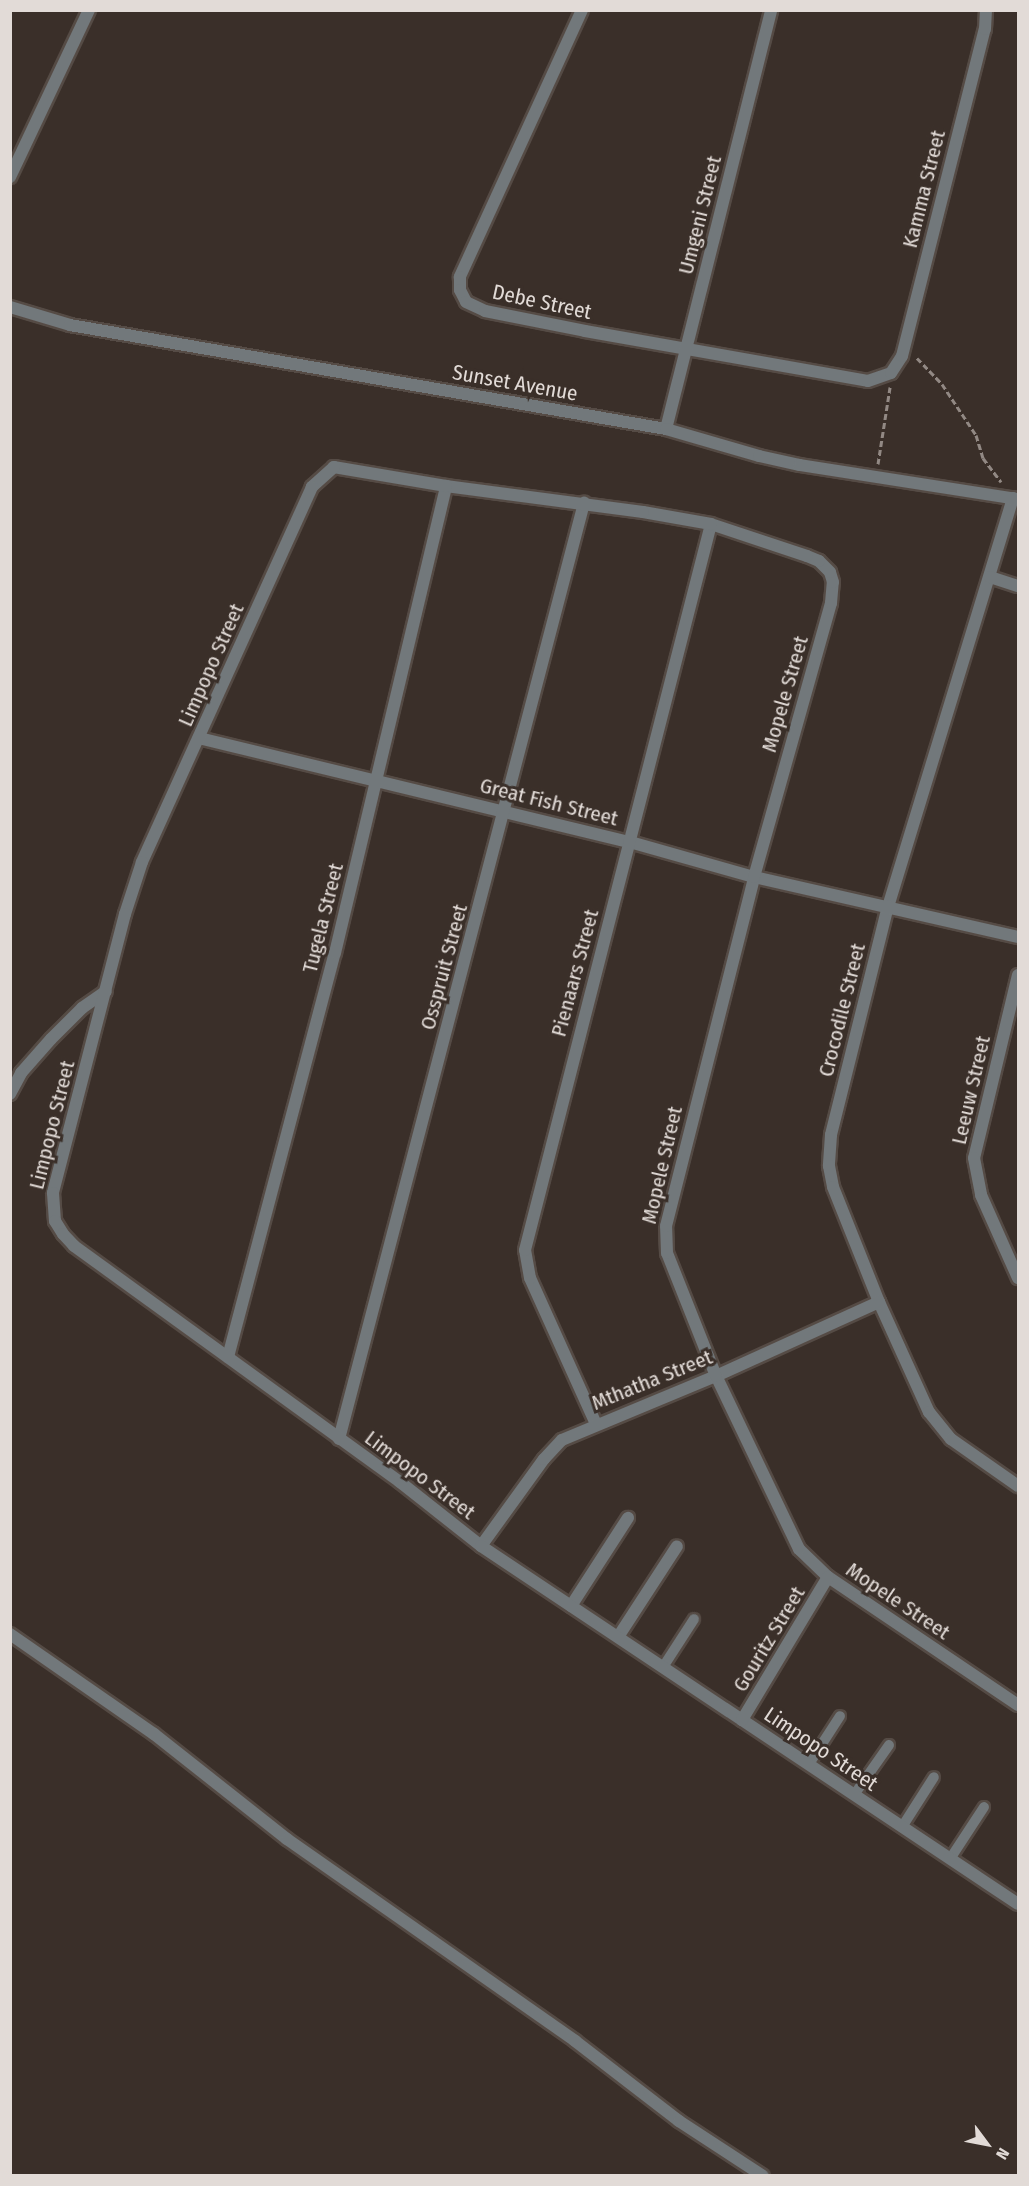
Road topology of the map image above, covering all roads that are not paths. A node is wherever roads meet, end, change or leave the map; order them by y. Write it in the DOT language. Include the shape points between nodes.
graph roads {
  1 [pos="89,10"];
  2 [pos="582,10"];
  3 [pos="771,10"];
  4 [pos="986,10"];
  5 [pos="10,177"];
  6 [pos="10,307"];
  7 [pos="687,349"];
  8 [pos="891,373"];
  9 [pos="666,429"];
  10 [pos="446,486"];
  11 [pos="1016,499"];
  12 [pos="584,503"];
  13 [pos="711,524"];
  14 [pos="990,577"];
  15 [pos="834,582"];
  16 [pos="1018,586"];
  17 [pos="200,738"];
  18 [pos="375,780"];
  19 [pos="505,811"];
  20 [pos="630,842"];
  21 [pos="754,877"];
  22 [pos="888,906"];
  23 [pos="1018,937"];
  24 [pos="1018,975"];
  25 [pos="106,991"];
  26 [pos="10,1094"];
  27 [pos="1018,1278"];
  28 [pos="879,1302"];
  29 [pos="228,1357"];
  30 [pos="716,1376"];
  31 [pos="596,1424"];
  32 [pos="339,1439"];
  33 [pos="1018,1486"];
  34 [pos="628,1518"];
  35 [pos="481,1546"];
  36 [pos="677,1546"];
  37 [pos="828,1577"];
  38 [pos="571,1606"];
  39 [pos="694,1619"];
  40 [pos="10,1634"];
  41 [pos="618,1637"];
  42 [pos="663,1667"];
  43 [pos="1018,1705"];
  44 [pos="840,1716"];
  45 [pos="742,1720"];
  46 [pos="888,1745"];
  47 [pos="808,1764"];
  48 [pos="934,1777"];
  49 [pos="854,1795"];
  50 [pos="984,1807"];
  51 [pos="902,1827"];
  52 [pos="950,1859"];
  53 [pos="1018,1904"];
  54 [pos="763,2175"];
  1 -- 5 [label="street"];
  2 -- 7 [label="street, Debe Street" via="460,277 460,290 466,302 485,311"];
  3 -- 7 [label="street, Umgeni Street"];
  4 -- 8 [label="street, Kamma Street" via="985,29 905,345 899,364"];
  6 -- 9 [label="street, Sunset Avenue" via="70,325"];
  7 -- 8 [label="street, Debe Street" via="858,380 875,380"];
  7 -- 9 [label="street, Umgeni Street"];
  9 -- 11 [label="street, Sunset Avenue" via="759,456"];
  10 -- 12 [label="street, Limpopo Street"];
  10 -- 17 [label="street, Limpopo Street" via="354,468 334,467 323,476 312,488"];
  10 -- 18 [label="street, Tugela Street"];
  11 -- 14 [label="street, Crocodile Street"];
  12 -- 13 [label="street, Limpopo Street"];
  12 -- 19 [label="street, Osspruit Street"];
  13 -- 15 [label="street, Limpopo Street" via="819,561"];
  13 -- 20 [label="street, Pienaars Street"];
  14 -- 16 [label="street"];
  14 -- 22 [label="street, Crocodile Street"];
  15 -- 21 [label="street, Mopele Street"];
  17 -- 18 [label="street, Great Fish Street"];
  17 -- 25 [label="street, Limpopo Street" via="142,862"];
  18 -- 19 [label="street, Great Fish Street"];
  18 -- 29 [label="street, Tugela Street" via="335,953"];
  19 -- 20 [label="street, Great Fish Street"];
  19 -- 32 [label="street, Osspruit Street"];
  20 -- 21 [label="street, Great Fish Street"];
  20 -- 31 [label="street, Pienaars Street" via="525,1250 530,1278"];
  21 -- 22 [label="street, Great Fish Street"];
  21 -- 30 [label="street, Mopele Street" via="665,1241 672,1269"];
  22 -- 23 [label="street, Great Fish Street"];
  22 -- 28 [label="street, Crocodile Street" via="829,1152 833,1187"];
  24 -- 27 [label="street, Leeuw Street" via="974,1158 981,1195"];
  25 -- 26 [label="street" via="51,1038 21,1073"];
  25 -- 29 [label="street, Limpopo Street" via="53,1193 55,1221 74,1246"];
  28 -- 30 [label="street, Mthatha Street"];
  28 -- 33 [label="street, Crocodile Street" via="929,1412 972,1455"];
  29 -- 32 [label="street, Limpopo Street"];
  30 -- 31 [label="street, Mthatha Street"];
  30 -- 37 [label="street, Mopele Street" via="790,1534"];
  31 -- 35 [label="street, Mthatha Street" via="552,1449"];
  32 -- 35 [label="street, Limpopo Street"];
  34 -- 38 [label="street"];
  35 -- 38 [label="street, Limpopo Street"];
  36 -- 41 [label="street"];
  37 -- 43 [label="street, Mopele Street"];
  37 -- 45 [label="street, Gouritz Street"];
  38 -- 41 [label="street, Limpopo Street"];
  39 -- 42 [label="lane"];
  40 -- 54 [label="street" via="141,1724 287,1839 575,2041 679,2121"];
  41 -- 42 [label="street, Limpopo Street"];
  42 -- 45 [label="street, Limpopo Street"];
  44 -- 47 [label="lane"];
  45 -- 47 [label="street, Limpopo Street"];
  46 -- 49 [label="lane"];
  47 -- 49 [label="street, Limpopo Street"];
  48 -- 51 [label="lane"];
  49 -- 51 [label="street, Limpopo Street"];
  50 -- 52 [label="lane"];
  51 -- 52 [label="street, Limpopo Street"];
  52 -- 53 [label="street, Limpopo Street"];
}
